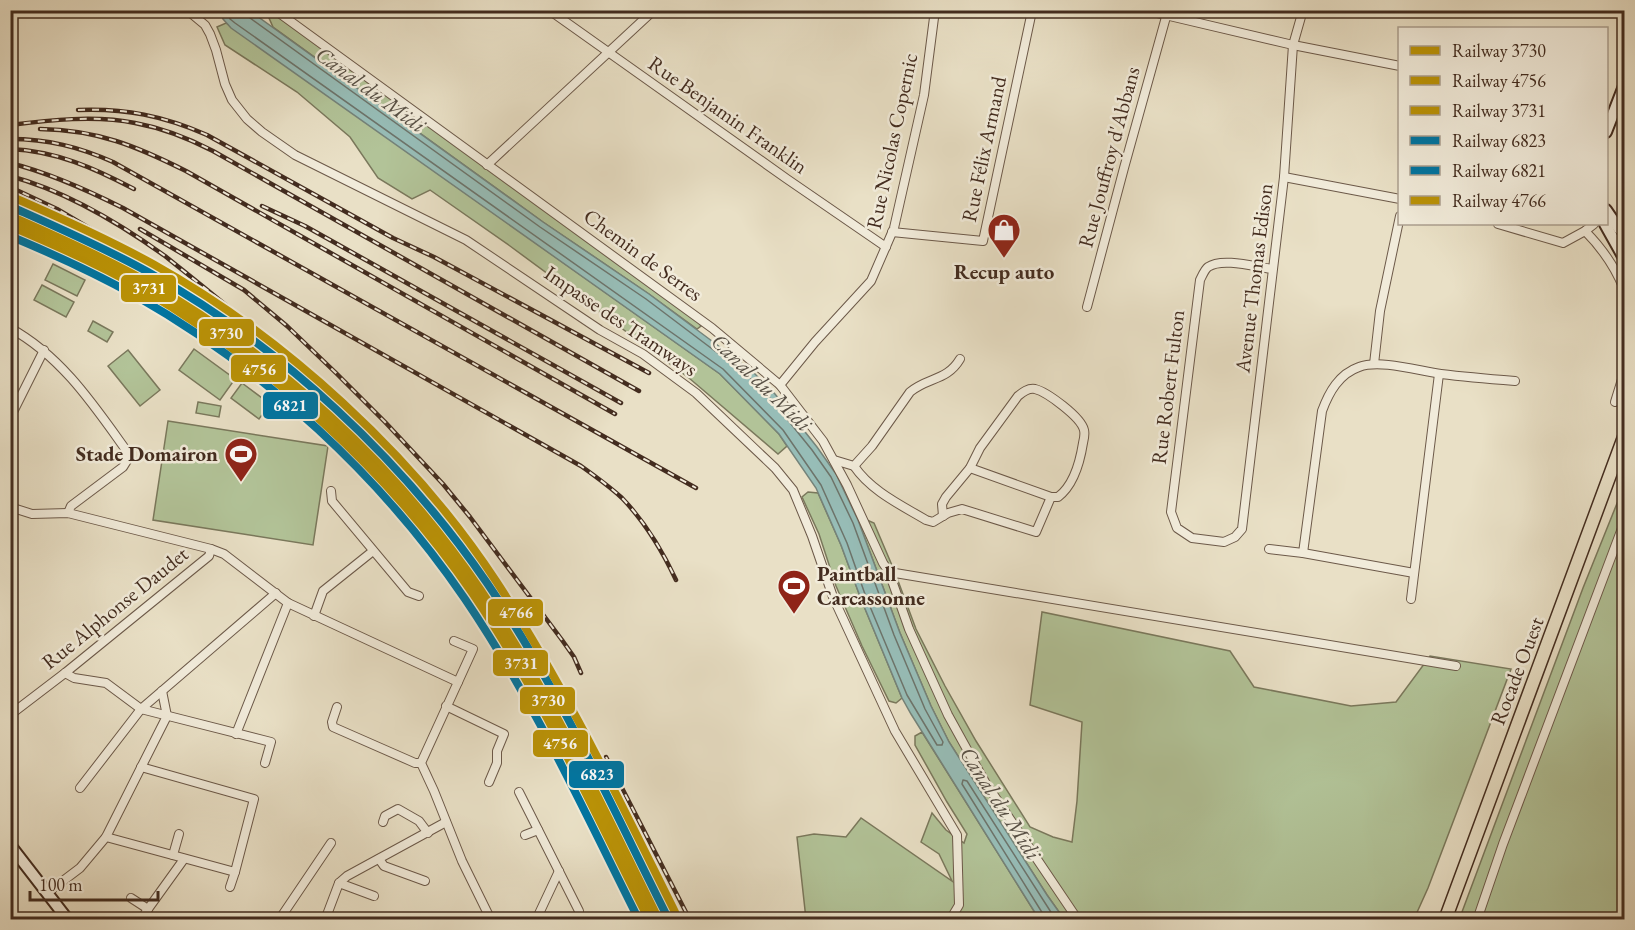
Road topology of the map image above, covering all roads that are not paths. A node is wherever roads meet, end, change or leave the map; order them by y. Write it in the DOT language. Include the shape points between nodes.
graph roads {
  1 [pos="187,10"];
  2 [pos="275,10"];
  3 [pos="549,10"];
  4 [pos="654,10"];
  5 [pos="934,10"];
  6 [pos="1027,10"];
  7 [pos="1045,10"];
  8 [pos="1144,10"];
  9 [pos="1303,10"];
  10 [pos="1032,11"];
  11 [pos="1166,16"];
  12 [pos="1293,45"];
  13 [pos="608,52"];
  14 [pos="1398,66"];
  15 [pos="1624,86"];
  16 [pos="1608,127"];
  17 [pos="487,165"];
  18 [pos="1284,177"];
  19 [pos="1398,199"];
  20 [pos="1608,213"];
  21 [pos="1398,225"];
  22 [pos="1501,225"];
  23 [pos="1606,225"];
  24 [pos="1586,227"];
  25 [pos="892,232"];
  26 [pos="1624,232"];
  27 [pos="886,247"];
  28 [pos="1624,258"];
  29 [pos="1272,269"];
  30 [pos="1624,289"];
  31 [pos="1087,308"];
  32 [pos="10,328"];
  33 [pos="44,350"];
  34 [pos="960,359"];
  35 [pos="1374,364"];
  36 [pos="1624,373"];
  37 [pos="1439,374"];
  38 [pos="1515,381"];
  39 [pos="780,385"];
  40 [pos="1615,402"];
  41 [pos="10,418"];
  42 [pos="1624,437"];
  43 [pos="834,460"];
  44 [pos="854,466"];
  45 [pos="970,468"];
  46 [pos="332,491"];
  47 [pos="1051,496"];
  48 [pos="10,507"];
  49 [pos="68,513"];
  50 [pos="943,516"];
  51 [pos="1624,523"];
  52 [pos="1224,542"];
  53 [pos="211,549"];
  54 [pos="1269,549"];
  55 [pos="373,550"];
  56 [pos="1303,553"];
  57 [pos="889,572"];
  58 [pos="1414,573"];
  59 [pos="276,593"];
  60 [pos="419,596"];
  61 [pos="1411,599"];
  62 [pos="288,603"];
  63 [pos="317,617"];
  64 [pos="454,641"];
  65 [pos="1456,666"];
  66 [pos="65,673"];
  67 [pos="458,682"];
  68 [pos="162,691"];
  69 [pos="447,706"];
  70 [pos="337,707"];
  71 [pos="141,709"];
  72 [pos="10,715"];
  73 [pos="167,716"];
  74 [pos="236,734"];
  75 [pos="265,763"];
  76 [pos="421,764"];
  77 [pos="141,767"];
  78 [pos="489,782"];
  79 [pos="80,788"];
  80 [pos="519,792"];
  81 [pos="383,822"];
  82 [pos="446,822"];
  83 [pos="538,830"];
  84 [pos="428,833"];
  85 [pos="180,834"];
  86 [pos="525,835"];
  87 [pos="105,837"];
  88 [pos="331,843"];
  89 [pos="10,845"];
  90 [pos="174,855"];
  91 [pos="184,859"];
  92 [pos="379,859"];
  93 [pos="559,871"];
  94 [pos="235,872"];
  95 [pos="426,881"];
  96 [pos="339,883"];
  97 [pos="231,887"];
  98 [pos="47,892"];
  99 [pos="374,897"];
  100 [pos="131,898"];
  101 [pos="148,909"];
  102 [pos="579,911"];
  103 [pos="68,920"];
  104 [pos="141,920"];
  105 [pos="279,920"];
  106 [pos="325,920"];
  107 [pos="490,920"];
  108 [pos="536,920"];
  109 [pos="950,920"];
  110 [pos="1078,920"];
  111 [pos="1445,920"];
  112 [pos="1477,920"];
  1 -- 109 [label="street, Impasse des Tramways" via="210,34 232,100 262,132 295,154 466,240 600,330 643,354 696,393 775,468 793,490 833,597 895,731 957,835 959,905"];
  2 -- 17 [label="street, Chemin de Serres"];
  3 -- 13 [label="street, Rue Benjamin Franklin"];
  4 -- 13 [label="street"];
  5 -- 25 [label="street, Rue Nicolas Copernic" via="924,95"];
  6 -- 10 [label="street"];
  7 -- 10 [label="street"];
  8 -- 11 [label="street"];
  9 -- 12 [label="street, Avenue Thomas Edison"];
  10 -- 25 [label="street, Rue Félix Armand" via="983,241"];
  11 -- 12 [label="street"];
  11 -- 31 [label="street, Rue Jouffroy d'Abbans"];
  12 -- 14 [label="street"];
  12 -- 18 [label="street, Avenue Thomas Edison"];
  13 -- 17 [label="street"];
  13 -- 27 [label="street, Rue Benjamin Franklin"];
  15 -- 16 [label="main road"];
  17 -- 39 [label="street, Chemin de Serres" via="712,328"];
  18 -- 19 [label="street"];
  18 -- 29 [label="street, Avenue Thomas Edison"];
  20 -- 26 [label="main road"];
  21 -- 35 [label="street" via="1380,311"];
  22 -- 24 [label="street" via="1563,243"];
  23 -- 28 [label="main road"];
  24 -- 30 [label="street" via="1619,275"];
  25 -- 27 [label="street, Rue Nicolas Copernic"];
  27 -- 39 [label="street, Rue Nicolas Copernic" via="871,281"];
  29 -- 52 [label="street, Avenue Thomas Edison" via="1242,529"];
  29 -- 52 [label="street, Rue Robert Fulton" via="1220,263 1207,267 1200,279 1171,512 1177,528 1192,538"];
  32 -- 33 [label="street"];
  33 -- 41 [label="street"];
  33 -- 49 [label="street" via="98,411 126,450 128,459"];
  34 -- 44 [label="street" via="948,374 910,392"];
  35 -- 37 [label="street"];
  35 -- 56 [label="street" via="1359,366 1343,376 1328,395 1322,411"];
  36 -- 40 [label="street"];
  37 -- 38 [label="street"];
  37 -- 58 [label="street"];
  39 -- 43 [label="street, Chemin de Serres"];
  42 -- 111 [label="main road, Rocade Ouest"];
  43 -- 44 [label="street"];
  43 -- 57 [label="street, Chemin de Serres"];
  44 -- 50 [label="street" via="861,477 888,498 926,520 933,522"];
  45 -- 47 [label="street"];
  45 -- 47 [label="street" via="1018,396 1024,390 1035,389 1060,403 1085,431 1078,467 1064,493"];
  45 -- 50 [label="street" via="942,504"];
  46 -- 55 [label="street" via="332,501"];
  47 -- 50 [label="street" via="1036,532 962,509"];
  48 -- 49 [label="street" via="32,514"];
  49 -- 53 [label="street"];
  51 -- 112 [label="street"];
  53 -- 59 [label="street" via="224,554"];
  53 -- 66 [label="street, Rue Alphonse Daudet" via="208,556"];
  54 -- 56 [label="street"];
  55 -- 60 [label="street" via="408,592"];
  55 -- 63 [label="street" via="323,591"];
  56 -- 58 [label="street"];
  57 -- 65 [label="street"];
  57 -- 110 [label="street, Chemin de Serres" via="909,629 948,715 985,782"];
  58 -- 61 [label="street"];
  59 -- 62 [label="street"];
  59 -- 68 [label="street"];
  62 -- 63 [label="street"];
  62 -- 74 [label="street"];
  63 -- 67 [label="street"];
  64 -- 67 [label="street" via="473,649"];
  66 -- 71 [label="street" via="106,682"];
  66 -- 72 [label="street, Rue Alphonse Daudet"];
  67 -- 69 [label="street"];
  68 -- 71 [label="street"];
  68 -- 73 [label="street"];
  69 -- 76 [label="street"];
  69 -- 78 [label="street" via="504,734"];
  70 -- 76 [label="street" via="333,727"];
  71 -- 73 [label="street"];
  71 -- 79 [label="street"];
  73 -- 74 [label="street"];
  73 -- 77 [label="street"];
  74 -- 75 [label="street" via="271,742"];
  76 -- 82 [label="street"];
  77 -- 87 [label="street"];
  77 -- 94 [label="street" via="254,799"];
  80 -- 83 [label="street"];
  81 -- 84 [label="street" via="385,816 398,809 419,821"];
  82 -- 84 [label="street"];
  82 -- 107 [label="street"];
  83 -- 86 [label="street"];
  83 -- 93 [label="street"];
  84 -- 92 [label="street"];
  85 -- 90 [label="street"];
  87 -- 90 [label="street"];
  87 -- 98 [label="street" via="80,868"];
  88 -- 105 [label="street"];
  89 -- 98 [label="main road"];
  90 -- 91 [label="street"];
  91 -- 94 [label="street"];
  91 -- 101 [label="street"];
  92 -- 95 [label="street" via="384,866"];
  92 -- 96 [label="street"];
  93 -- 102 [label="street"];
  93 -- 108 [label="street"];
  94 -- 97 [label="street"];
  96 -- 99 [label="street"];
  96 -- 106 [label="street"];
  98 -- 103 [label="main road"];
  100 -- 101 [label="street"];
  101 -- 104 [label="street"];
}
